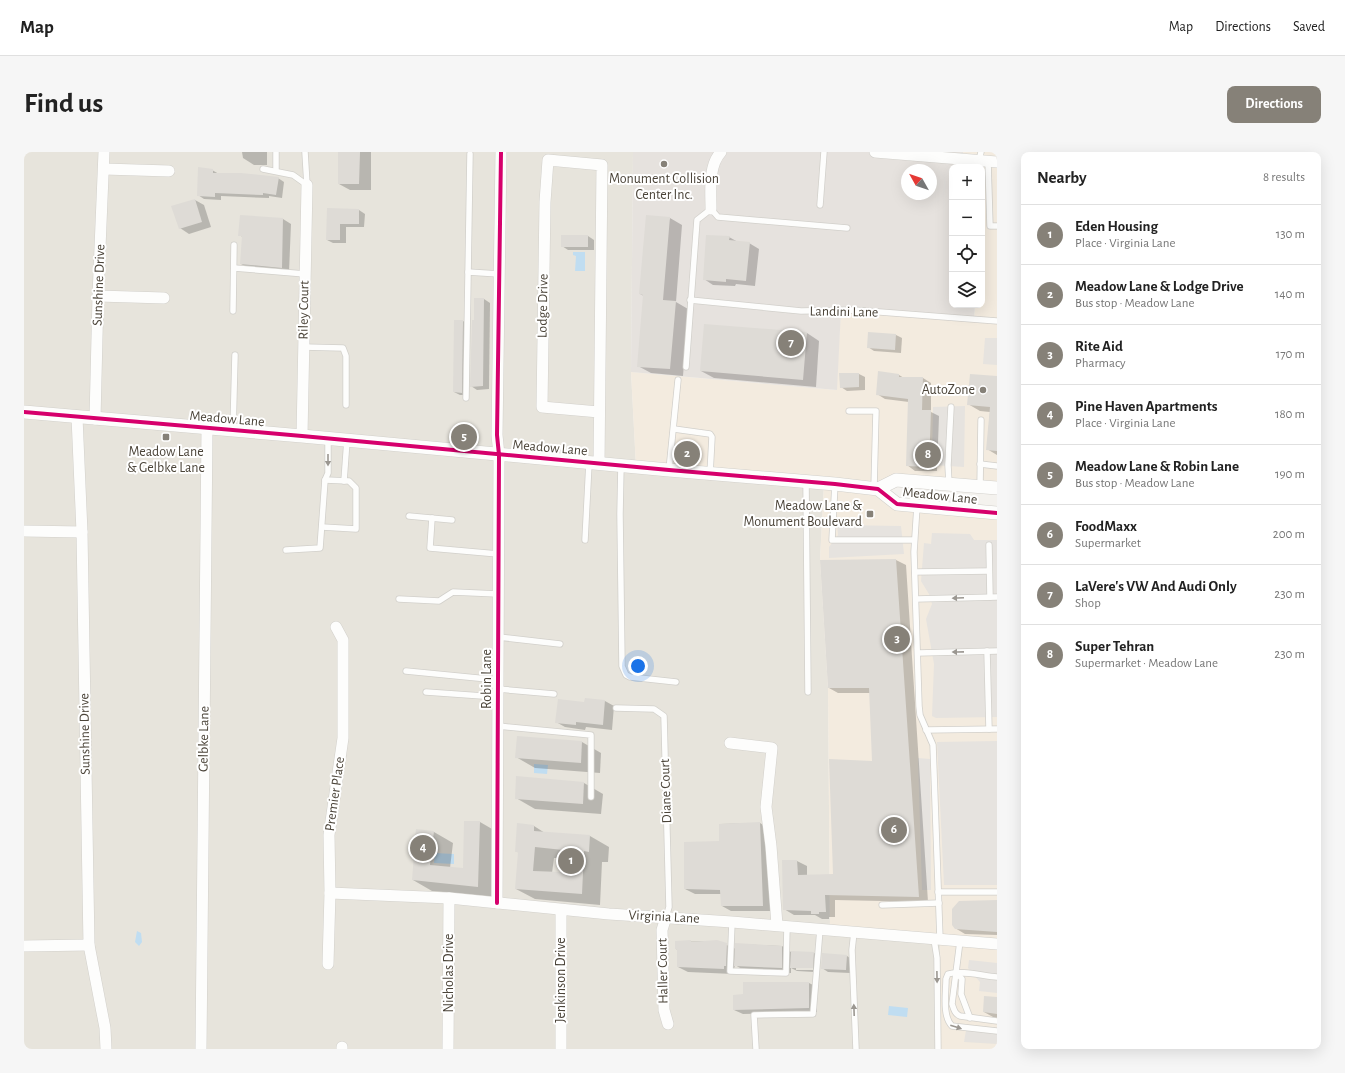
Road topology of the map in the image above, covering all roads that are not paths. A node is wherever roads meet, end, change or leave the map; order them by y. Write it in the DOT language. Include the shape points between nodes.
graph roads {
  1 [pos="104,152"];
  2 [pos="276,152"];
  3 [pos="305,152"];
  4 [pos="501,152"];
  5 [pos="721,152"];
  6 [pos="824,152"];
  7 [pos="875,152"];
  8 [pos="889,153"];
  9 [pos="470,154"];
  10 [pos="952,155"];
  11 [pos="562,156"];
  12 [pos="986,159"];
  13 [pos="263,168"];
  14 [pos="104,169"];
  15 [pos="169,171"];
  16 [pos="276,171"];
  17 [pos="306,185"];
  18 [pos="820,205"];
  19 [pos="711,209"];
  20 [pos="997,226"];
  21 [pos="847,228"];
  22 [pos="234,245"];
  23 [pos="234,268"];
  24 [pos="468,272"];
  25 [pos="304,274"];
  26 [pos="499,274"];
  27 [pos="98,296"];
  28 [pos="164,298"];
  29 [pos="690,300"];
  30 [pos="233,311"];
  31 [pos="997,321"];
  32 [pos="303,347"];
  33 [pos="235,355"];
  34 [pos="686,368"];
  35 [pos="678,380"];
  36 [pos="466,398"];
  37 [pos="346,405"];
  38 [pos="951,406"];
  39 [pos="849,411"];
  40 [pos="24,412"];
  41 [pos="600,412"];
  42 [pos="78,417"];
  43 [pos="96,418"];
  44 [pos="981,420"];
  45 [pos="674,428"];
  46 [pos="207,429"];
  47 [pos="233,431"];
  48 [pos="302,436"];
  49 [pos="328,438"];
  50 [pos="347,440"];
  51 [pos="499,455"];
  52 [pos="594,463"];
  53 [pos="980,464"];
  54 [pos="621,465"];
  55 [pos="997,466"];
  56 [pos="669,470"];
  57 [pos="710,474"];
  58 [pos="325,480"];
  59 [pos="344,481"];
  60 [pos="806,481"];
  61 [pos="835,484"];
  62 [pos="950,485"];
  63 [pos="980,487"];
  64 [pos="997,488"];
  65 [pos="876,489"];
  66 [pos="917,506"];
  67 [pos="997,513"];
  68 [pos="409,516"];
  69 [pos="432,518"];
  70 [pos="452,520"];
  71 [pos="322,527"];
  72 [pos="24,531"];
  73 [pos="82,532"];
  74 [pos="585,540"];
  75 [pos="914,540"];
  76 [pos="989,545"];
  77 [pos="286,550"];
  78 [pos="498,554"];
  79 [pos="989,571"];
  80 [pos="915,572"];
  81 [pos="498,594"];
  82 [pos="990,597"];
  83 [pos="997,597"];
  84 [pos="399,599"];
  85 [pos="916,599"];
  86 [pos="336,627"];
  87 [pos="498,637"];
  88 [pos="560,644"];
  89 [pos="987,651"];
  90 [pos="997,651"];
  91 [pos="918,653"];
  92 [pos="406,671"];
  93 [pos="676,682"];
  94 [pos="497,689"];
  95 [pos="426,692"];
  96 [pos="808,692"];
  97 [pos="554,694"];
  98 [pos="616,708"];
  99 [pos="497,726"];
  100 [pos="997,728"];
  101 [pos="989,729"];
  102 [pos="926,730"];
  103 [pos="730,743"];
  104 [pos="591,797"];
  105 [pos="938,892"];
  106 [pos="997,892"];
  107 [pos="330,893"];
  108 [pos="449,898"];
  109 [pos="496,903"];
  110 [pos="939,903"];
  111 [pos="882,905"];
  112 [pos="561,910"];
  113 [pos="666,917"];
  114 [pos="732,922"];
  115 [pos="782,926"];
  116 [pos="820,929"];
  117 [pos="854,932"];
  118 [pos="937,939"];
  119 [pos="960,940"];
  120 [pos="997,944"];
  121 [pos="89,945"];
  122 [pos="24,946"];
  123 [pos="328,964"];
  124 [pos="956,971"];
  125 [pos="997,977"];
  126 [pos="970,1018"];
  127 [pos="997,1020"];
  128 [pos="668,1024"];
  129 [pos="997,1031"];
  130 [pos="106,1049"];
  131 [pos="201,1049"];
  132 [pos="448,1049"];
  133 [pos="561,1049"];
  134 [pos="756,1049"];
  135 [pos="856,1049"];
  136 [pos="938,1049"];
  1 -- 14 [label="street, Sunshine Drive"];
  2 -- 16 [label="lane"];
  3 -- 17 [label="lane"];
  4 -- 26 [label="street, Robin Lane"];
  5 -- 19 [label="street" via="716,158 712,172"];
  6 -- 18 [label="lane"];
  7 -- 8 [label="street"];
  8 -- 10 [label="street"];
  9 -- 24 [label="lane"];
  10 -- 12 [label="street"];
  11 -- 41 [label="street, Lodge Drive" via="602,164"];
  11 -- 41 [label="street, Lodge Drive" via="548,160 542,407"];
  12 -- 20 [label="lane" via="990,226"];
  13 -- 16 [label="lane"];
  14 -- 15 [label="street"];
  14 -- 27 [label="street, Sunshine Drive"];
  16 -- 17 [label="lane" via="293,175"];
  17 -- 25 [label="street, Riley Court"];
  19 -- 21 [label="lane" via="718,217"];
  19 -- 29 [label="lane" via="697,220"];
  22 -- 23 [label="lane"];
  23 -- 25 [label="lane"];
  23 -- 30 [label="lane"];
  24 -- 26 [label="lane"];
  24 -- 36 [label="lane"];
  25 -- 32 [label="street, Riley Court"];
  26 -- 51 [label="street, Robin Lane"];
  27 -- 28 [label="street"];
  27 -- 43 [label="street, Sunshine Drive"];
  29 -- 31 [label="lane, Landini Lane" via="800,311 854,310"];
  29 -- 34 [label="lane"];
  32 -- 37 [label="lane" via="343,348 346,356"];
  32 -- 48 [label="street, Riley Court"];
  33 -- 47 [label="lane"];
  35 -- 45 [label="lane"];
  38 -- 62 [label="lane" via="948,466"];
  39 -- 65 [label="lane" via="876,411"];
  40 -- 42 [label="street, Meadow Lane"];
  41 -- 52 [label="street, Lodge Drive"];
  42 -- 43 [label="street, Meadow Lane"];
  42 -- 73 [label="street, Sunshine Drive"];
  43 -- 46 [label="street, Meadow Lane"];
  44 -- 53 [label="lane"];
  45 -- 56 [label="lane"];
  45 -- 57 [label="lane" via="710,434"];
  46 -- 47 [label="street, Meadow Lane"];
  46 -- 131 [label="street, Gelbke Lane"];
  47 -- 48 [label="street, Meadow Lane"];
  48 -- 49 [label="street, Meadow Lane"];
  49 -- 50 [label="street, Meadow Lane"];
  49 -- 58 [label="lane, one-way" via="328,473"];
  50 -- 51 [label="street, Meadow Lane"];
  50 -- 59 [label="lane"];
  51 -- 52 [label="street, Meadow Lane"];
  51 -- 78 [label="street, Robin Lane"];
  52 -- 54 [label="street, Meadow Lane"];
  52 -- 74 [label="lane"];
  53 -- 55 [label="lane"];
  53 -- 63 [label="lane"];
  54 -- 56 [label="street, Meadow Lane"];
  54 -- 93 [label="lane" via="622,666 626,675 630,677"];
  56 -- 57 [label="street, Meadow Lane"];
  57 -- 60 [label="street, Meadow Lane"];
  58 -- 59 [label="lane"];
  58 -- 71 [label="lane"];
  59 -- 71 [label="lane" via="349,481 356,488 356,529"];
  60 -- 61 [label="street, Meadow Lane"];
  60 -- 96 [label="lane"];
  61 -- 65 [label="street, Meadow Lane"];
  61 -- 75 [label="lane" via="832,540"];
  62 -- 63 [label="street, Meadow Lane"];
  62 -- 65 [label="street, Meadow Lane" via="896,480"];
  63 -- 64 [label="street, Meadow Lane"];
  65 -- 66 [label="street, Meadow Lane" via="897,504"];
  66 -- 67 [label="street, Meadow Lane"];
  66 -- 75 [label="lane"];
  68 -- 69 [label="lane"];
  69 -- 70 [label="lane"];
  69 -- 78 [label="lane" via="430,548"];
  71 -- 77 [label="lane" via="320,548"];
  72 -- 73 [label="street"];
  73 -- 121 [label="street, Sunshine Drive"];
  75 -- 80 [label="lane"];
  76 -- 79 [label="lane"];
  78 -- 81 [label="street, Robin Lane"];
  79 -- 80 [label="lane"];
  79 -- 82 [label="lane"];
  80 -- 85 [label="lane"];
  81 -- 84 [label="lane" via="453,592 439,601"];
  81 -- 87 [label="street, Robin Lane"];
  82 -- 83 [label="lane"];
  82 -- 85 [label="lane, one-way"];
  85 -- 91 [label="lane"];
  86 -- 107 [label="street, Premier Place" via="343,640 343,738 329,835"];
  87 -- 88 [label="lane"];
  87 -- 94 [label="street, Robin Lane"];
  89 -- 90 [label="lane"];
  89 -- 91 [label="lane, one-way"];
  89 -- 101 [label="lane"];
  91 -- 102 [label="lane" via="920,715"];
  92 -- 94 [label="lane"];
  94 -- 95 [label="lane"];
  94 -- 97 [label="lane"];
  94 -- 99 [label="street, Robin Lane"];
  98 -- 113 [label="lane, Diane Court" via="654,709 664,716 669,907"];
  99 -- 104 [label="lane" via="591,735"];
  99 -- 109 [label="street, Robin Lane"];
  100 -- 101 [label="lane"];
  101 -- 102 [label="lane"];
  102 -- 105 [label="lane" via="934,756"];
  103 -- 115 [label="street" via="772,748 766,807"];
  105 -- 106 [label="lane"];
  105 -- 110 [label="lane"];
  107 -- 108 [label="street, Virginia Lane"];
  107 -- 123 [label="street, Premier Place"];
  108 -- 109 [label="street, Virginia Lane"];
  108 -- 132 [label="street, Nicholas Drive"];
  109 -- 112 [label="street, Virginia Lane"];
  110 -- 111 [label="lane"];
  110 -- 118 [label="lane"];
  112 -- 113 [label="street, Virginia Lane"];
  112 -- 133 [label="street, Jenkinson Drive"];
  113 -- 114 [label="street, Virginia Lane"];
  113 -- 128 [label="street, Haller Court" via="662,930 664,1010"];
  114 -- 115 [label="street, Virginia Lane"];
  114 -- 115 [label="lane" via="730,971 786,973"];
  115 -- 116 [label="street, Virginia Lane"];
  116 -- 117 [label="street, Virginia Lane"];
  116 -- 134 [label="lane" via="813,1014 754,1015"];
  117 -- 118 [label="street, Virginia Lane"];
  135 -- 117 [label="lane, one-way" via="852,950"];
  118 -- 119 [label="street, Virginia Lane"];
  118 -- 136 [label="lane, one-way"];
  119 -- 120 [label="street, Virginia Lane"];
  119 -- 124 [label="lane"];
  121 -- 122 [label="street"];
  121 -- 130 [label="street, Sunshine Drive" via="105,1028"];
  124 -- 125 [label="lane"];
  124 -- 126 [label="lane" via="962,979 961,994"];
  124 -- 126 [label="lane" via="952,1004 956,1014"];
  124 -- 129 [label="lane, one-way" via="948,974 946,980 948,1022 957,1028"];
  126 -- 127 [label="lane"];
}
